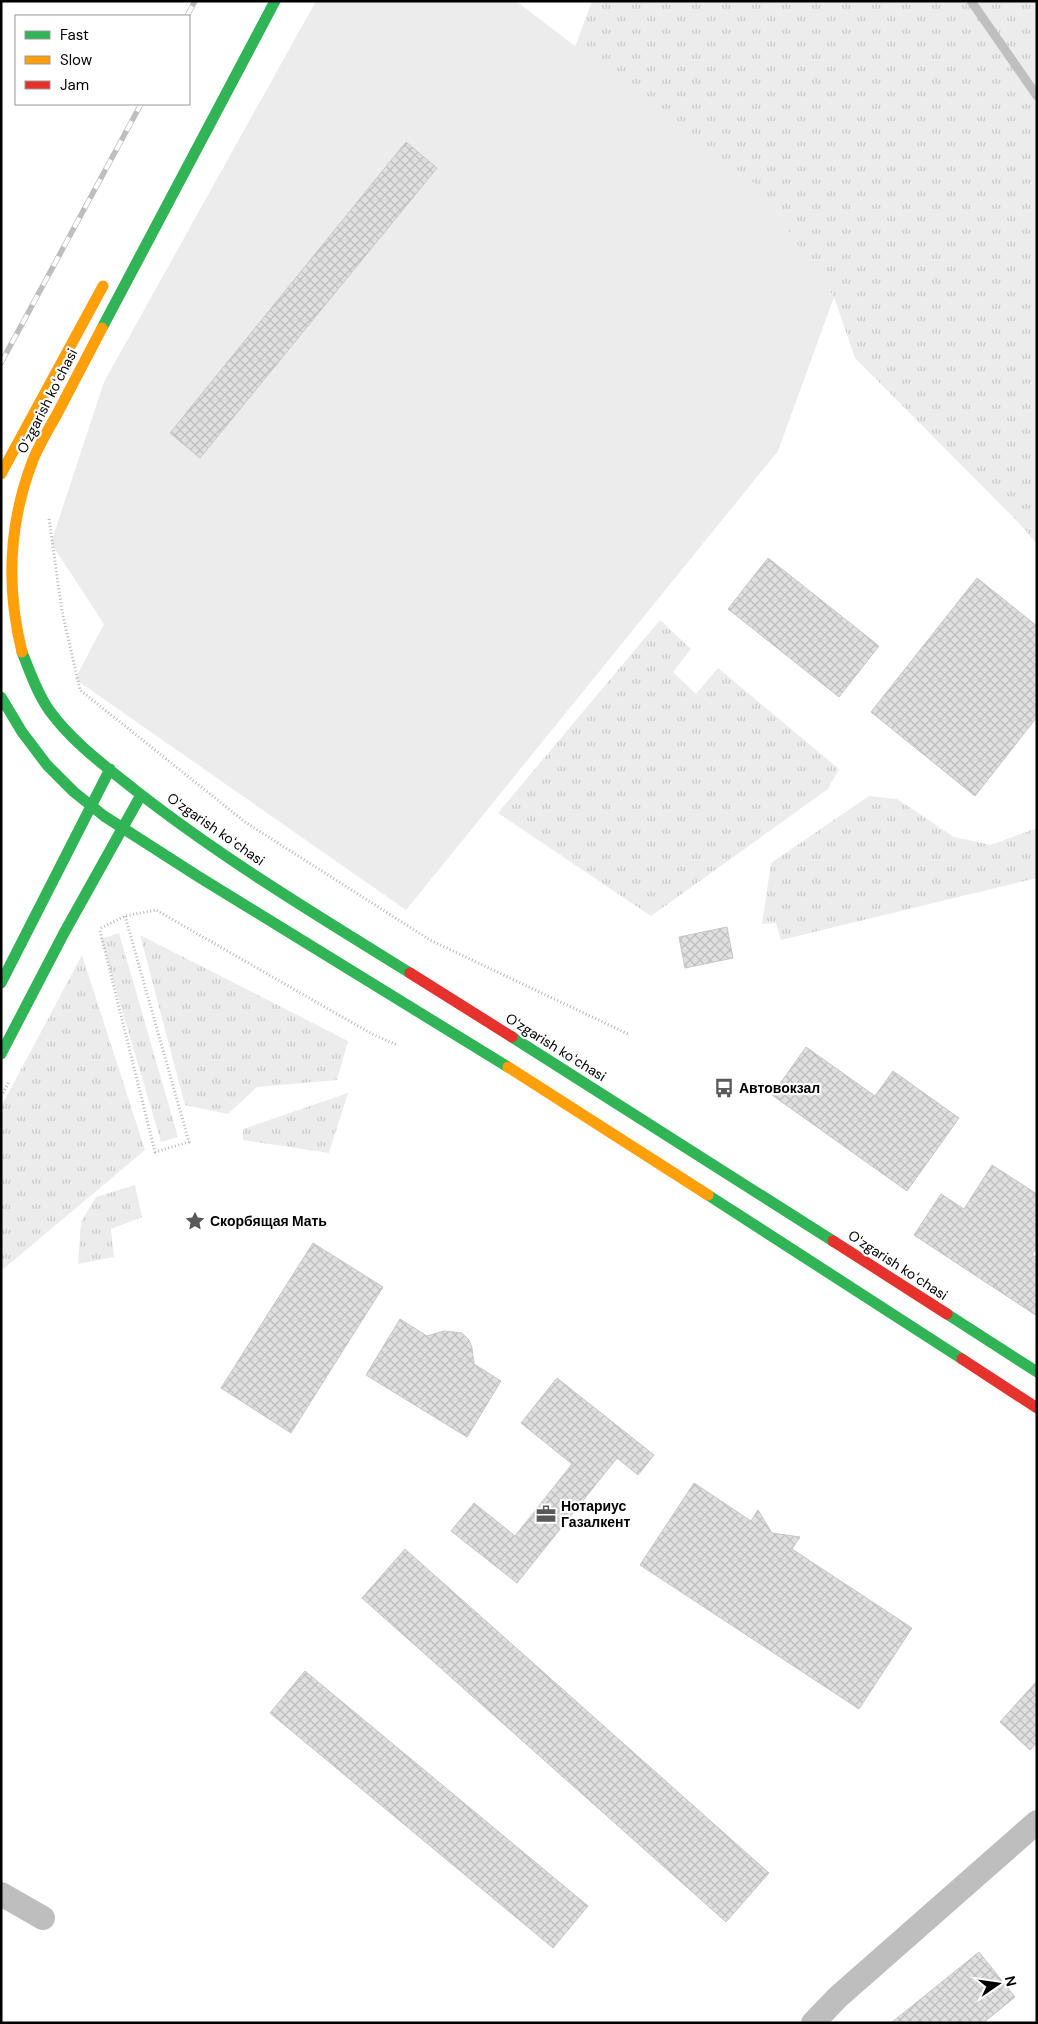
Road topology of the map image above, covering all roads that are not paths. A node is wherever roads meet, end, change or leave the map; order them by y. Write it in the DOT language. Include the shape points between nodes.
graph roads {
  1 [pos="274,1"];
  2 [pos="110,272"];
  3 [pos="1,474"];
  4 [pos="1,697"];
  5 [pos="110,769"];
  6 [pos="141,795"];
  7 [pos="91,806"];
  8 [pos="124,828"];
  9 [pos="1,983"];
  10 [pos="1,1054"];
  11 [pos="1037,1372"];
  12 [pos="1037,1408"];
  13 [pos="1037,1822"];
  14 [pos="1,1894"];
  15 [pos="43,1918"];
  16 [pos="813,2023"];
  1 -- 5 [label="main road, Oʻzgarish koʻchasi" via="33,459 15,522 10,589 14,622 29,670 51,714"];
  2 -- 3 [label="main road, Oʻzgarish koʻchasi"];
  4 -- 7 [label="main road" via="48,766"];
  5 -- 6 [label="main road, Oʻzgarish koʻchasi"];
  5 -- 7 [label="main road"];
  6 -- 8 [label="main road"];
  6 -- 11 [label="main road, Oʻzgarish koʻchasi" via="224,856 585,1082"];
  7 -- 8 [label="main road"];
  7 -- 9 [label="main road"];
  8 -- 10 [label="main road" via="64,933"];
  8 -- 12 [label="main road" via="207,883 414,1008"];
  13 -- 16 [label="street" via="838,1997"];
  14 -- 15 [label="street"];
}
